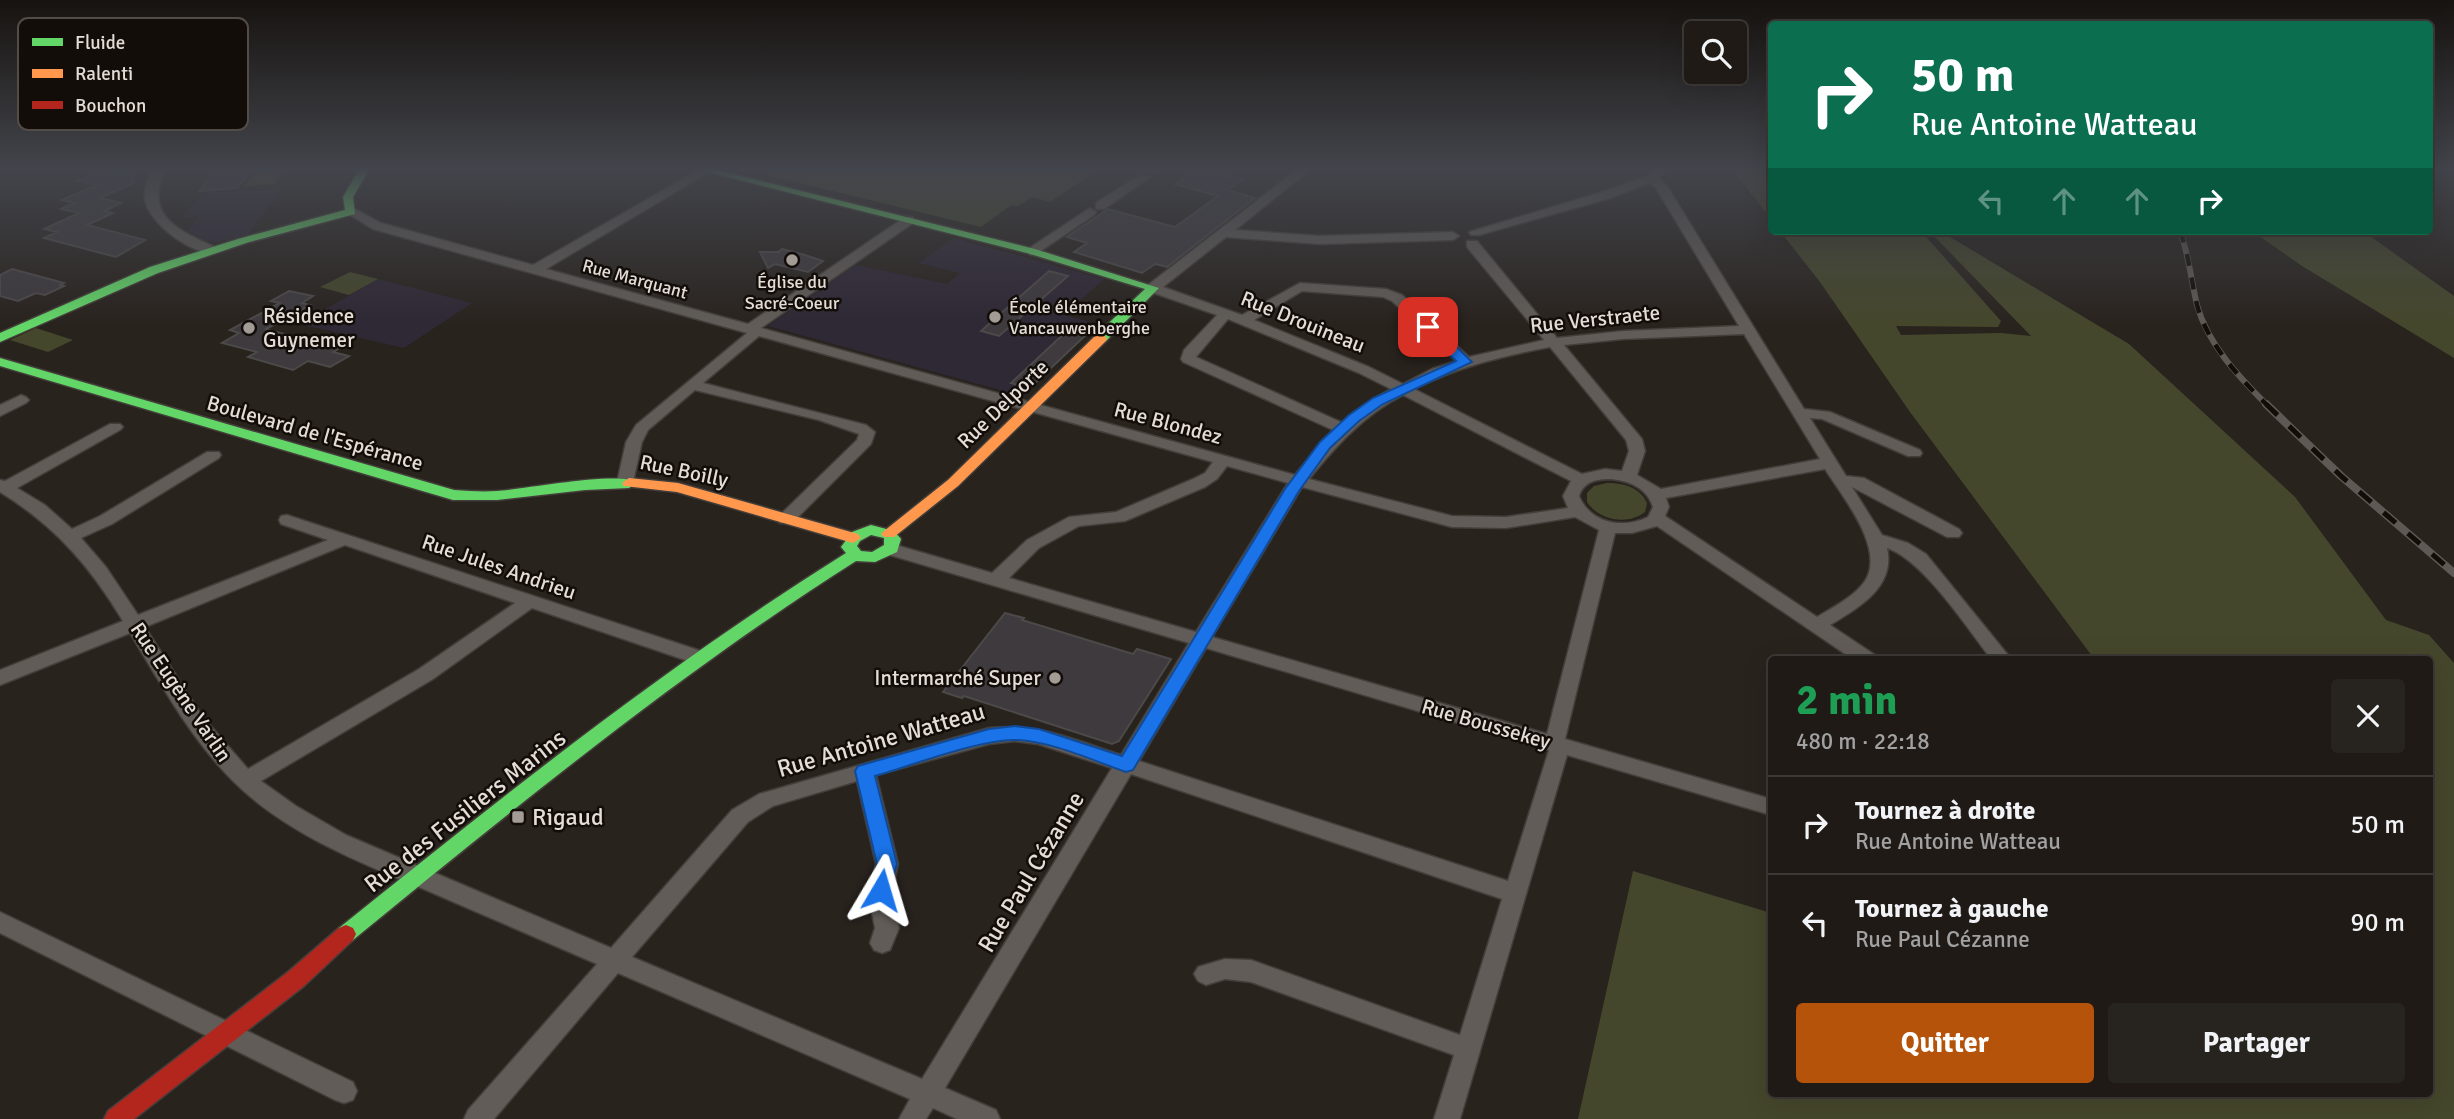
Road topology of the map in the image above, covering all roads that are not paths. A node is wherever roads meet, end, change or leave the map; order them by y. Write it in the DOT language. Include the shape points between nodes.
graph roads {
  1 [pos="161,220"];
  2 [pos="320,220"];
  3 [pos="366,220"];
  4 [pos="618,220"];
  5 [pos="909,220"];
  6 [pos="1078,220"];
  7 [pos="1240,220"];
  8 [pos="1529,220"];
  9 [pos="1682,220"];
  10 [pos="1224,233"];
  11 [pos="1474,238"];
  12 [pos="210,250"];
  13 [pos="1031,251"];
  14 [pos="534,270"];
  15 [pos="1153,288"];
  16 [pos="1226,313"];
  17 [pos="1243,320"];
  18 [pos="754,330"];
  19 [pos="1750,330"];
  20 [pos="0,338"];
  21 [pos="1553,341"];
  22 [pos="0,362"];
  23 [pos="1465,362"];
  24 [pos="691,385"];
  25 [pos="1404,388"];
  26 [pos="21,400"];
  27 [pos="1030,407"];
  28 [pos="0,411"];
  29 [pos="1802,413"];
  30 [pos="114,428"];
  31 [pos="1342,428"];
  32 [pos="1914,453"];
  33 [pos="213,455"];
  34 [pos="1223,460"];
  35 [pos="1832,463"];
  36 [pos="1628,477"];
  37 [pos="1298,480"];
  38 [pos="1582,480"];
  39 [pos="1842,481"];
  40 [pos="625,482"];
  41 [pos="3,486"];
  42 [pos="1657,495"];
  43 [pos="1579,511"];
  44 [pos="1657,518"];
  45 [pos="786,519"];
  46 [pos="287,520"];
  47 [pos="1608,527"];
  48 [pos="1953,533"];
  49 [pos="72,536"];
  50 [pos="853,538"];
  51 [pos="345,539"];
  52 [pos="1876,539"];
  53 [pos="889,542"];
  54 [pos="854,555"];
  55 [pos="996,580"];
  56 [pos="529,601"];
  57 [pos="135,624"];
  58 [pos="1817,625"];
  59 [pos="1201,640"];
  60 [pos="1862,656"];
  61 [pos="2000,656"];
  62 [pos="697,657"];
  63 [pos="0,678"];
  64 [pos="1557,745"];
  65 [pos="1126,764"];
  66 [pos="864,771"];
  67 [pos="246,780"];
  68 [pos="1768,806"];
  69 [pos="418,877"];
  70 [pos="1514,893"];
  71 [pos="0,922"];
  72 [pos="882,943"];
  73 [pos="614,960"];
  74 [pos="1206,974"];
  75 [pos="226,1033"];
  76 [pos="1468,1049"];
  77 [pos="344,1091"];
  78 [pos="927,1094"];
  79 [pos="116,1119"];
  80 [pos="477,1119"];
  81 [pos="912,1119"];
  82 [pos="987,1119"];
  83 [pos="1447,1119"];
  1 -- 12 [label="street"];
  2 -- 12 [label="street"];
  3 -- 14 [label="street, Rue Marquant"];
  4 -- 14 [label="street"];
  5 -- 13 [label="street"];
  5 -- 18 [label="street, Rue Boilly"];
  6 -- 13 [label="street"];
  7 -- 10 [label="street, Rue Delporte"];
  8 -- 11 [label="street"];
  9 -- 19 [label="street"];
  10 -- 11 [label="street" via="1320,240 1453,236 1459,231"];
  10 -- 15 [label="street, Rue Delporte"];
  11 -- 21 [label="street"];
  12 -- 20 [label="street" via="112,286"];
  13 -- 15 [label="street"];
  14 -- 18 [label="street, Rue Marquant"];
  15 -- 16 [label="street, Rue Drouineau"];
  15 -- 27 [label="street, Rue Delporte"];
  16 -- 17 [label="street, Rue Drouineau"];
  16 -- 31 [label="street" via="1189,353 1188,360"];
  17 -- 23 [label="street" via="1300,287 1386,293"];
  17 -- 25 [label="street, Rue Drouineau"];
  18 -- 24 [label="street, Rue Boilly"];
  18 -- 27 [label="street, Rue Blondez"];
  19 -- 21 [label="street, Rue Verstraete"];
  19 -- 29 [label="street"];
  21 -- 23 [label="street, Rue Verstraete"];
  21 -- 36 [label="street" via="1634,439 1637,451"];
  22 -- 40 [label="street, Boulevard de l'Espérance" via="453,495"];
  23 -- 25 [label="street, Rue Verstraete"];
  24 -- 40 [label="street, Rue Boilly" via="641,428"];
  24 -- 45 [label="street" via="867,432 865,442"];
  25 -- 31 [label="street, Rue Verstraete"];
  25 -- 38 [label="street, Rue Drouineau"];
  26 -- 28 [label="street"];
  27 -- 34 [label="street, Rue Blondez"];
  27 -- 53 [label="street, Rue Delporte"];
  29 -- 32 [label="street" via="1825,415"];
  29 -- 35 [label="street"];
  30 -- 41 [label="street"];
  31 -- 37 [label="street, Rue Verstraete"];
  33 -- 49 [label="street"];
  34 -- 37 [label="street, Rue Blondez"];
  34 -- 55 [label="street" via="1211,476 1119,517 1077,520 1040,540"];
  35 -- 39 [label="street"];
  35 -- 42 [label="street"];
  36 -- 38 [label="street" via="1603,474"];
  36 -- 42 [label="street"];
  37 -- 43 [label="street, Rue Blondez" via="1459,523 1506,524"];
  37 -- 59 [label="street, Rue Verstraete"];
  38 -- 43 [label="street" via="1571,494"];
  39 -- 48 [label="street" via="1858,482"];
  39 -- 52 [label="street"];
  40 -- 45 [label="street, Rue Boilly" via="678,488"];
  41 -- 49 [label="street, Rue Eugène Varlin" via="46,512"];
  42 -- 44 [label="street" via="1661,507"];
  43 -- 47 [label="street"];
  44 -- 47 [label="street" via="1637,528"];
  44 -- 58 [label="street"];
  45 -- 50 [label="street, Rue Boilly"];
  46 -- 51 [label="street, Rue Jules Andrieu"];
  47 -- 64 [label="street"];
  49 -- 57 [label="street, Rue Eugène Varlin"];
  50 -- 53 [label="street" via="874,530"];
  50 -- 54 [label="street" via="849,547"];
  51 -- 56 [label="street, Rue Jules Andrieu"];
  51 -- 57 [label="street"];
  52 -- 58 [label="street" via="1880,561 1875,583"];
  52 -- 61 [label="street" via="1920,558"];
  53 -- 54 [label="street" via="872,558"];
  53 -- 55 [label="street"];
  54 -- 62 [label="street, Rue des Fusiliers Marins"];
  55 -- 59 [label="street"];
  56 -- 62 [label="street, Rue Jules Andrieu"];
  56 -- 67 [label="street" via="407,688"];
  57 -- 63 [label="street"];
  57 -- 67 [label="street, Rue Eugène Varlin" via="208,739"];
  58 -- 60 [label="street"];
  59 -- 64 [label="street, Rue Boussekey"];
  59 -- 65 [label="street, Rue Paul Cézanne"];
  62 -- 69 [label="street, Rue des Fusiliers Marins"];
  64 -- 68 [label="street, Rue Boussekey"];
  64 -- 70 [label="street"];
  65 -- 66 [label="street, Rue Antoine Watteau" via="1039,736 1015,733"];
  65 -- 70 [label="street, Rue Antoine Watteau"];
  65 -- 78 [label="street, Rue Paul Cézanne"];
  66 -- 72 [label="street" via="887,864 880,898 887,928"];
  66 -- 73 [label="street, Rue Antoine Watteau" via="766,800 740,816"];
  67 -- 69 [label="street, Rue Eugène Varlin" via="318,831"];
  69 -- 73 [label="street, Rue Eugène Varlin"];
  69 -- 75 [label="street, Rue des Fusiliers Marins"];
  70 -- 76 [label="street"];
  71 -- 75 [label="street"];
  73 -- 78 [label="street, Rue Eugène Varlin"];
  73 -- 80 [label="street, Rue Antoine Watteau"];
  74 -- 76 [label="street" via="1225,969 1251,971"];
  75 -- 77 [label="street"];
  75 -- 79 [label="street, Rue des Fusiliers Marins"];
  76 -- 83 [label="street"];
  78 -- 81 [label="street, Rue Paul Cézanne"];
  78 -- 82 [label="street, Rue Eugène Varlin"];
}
